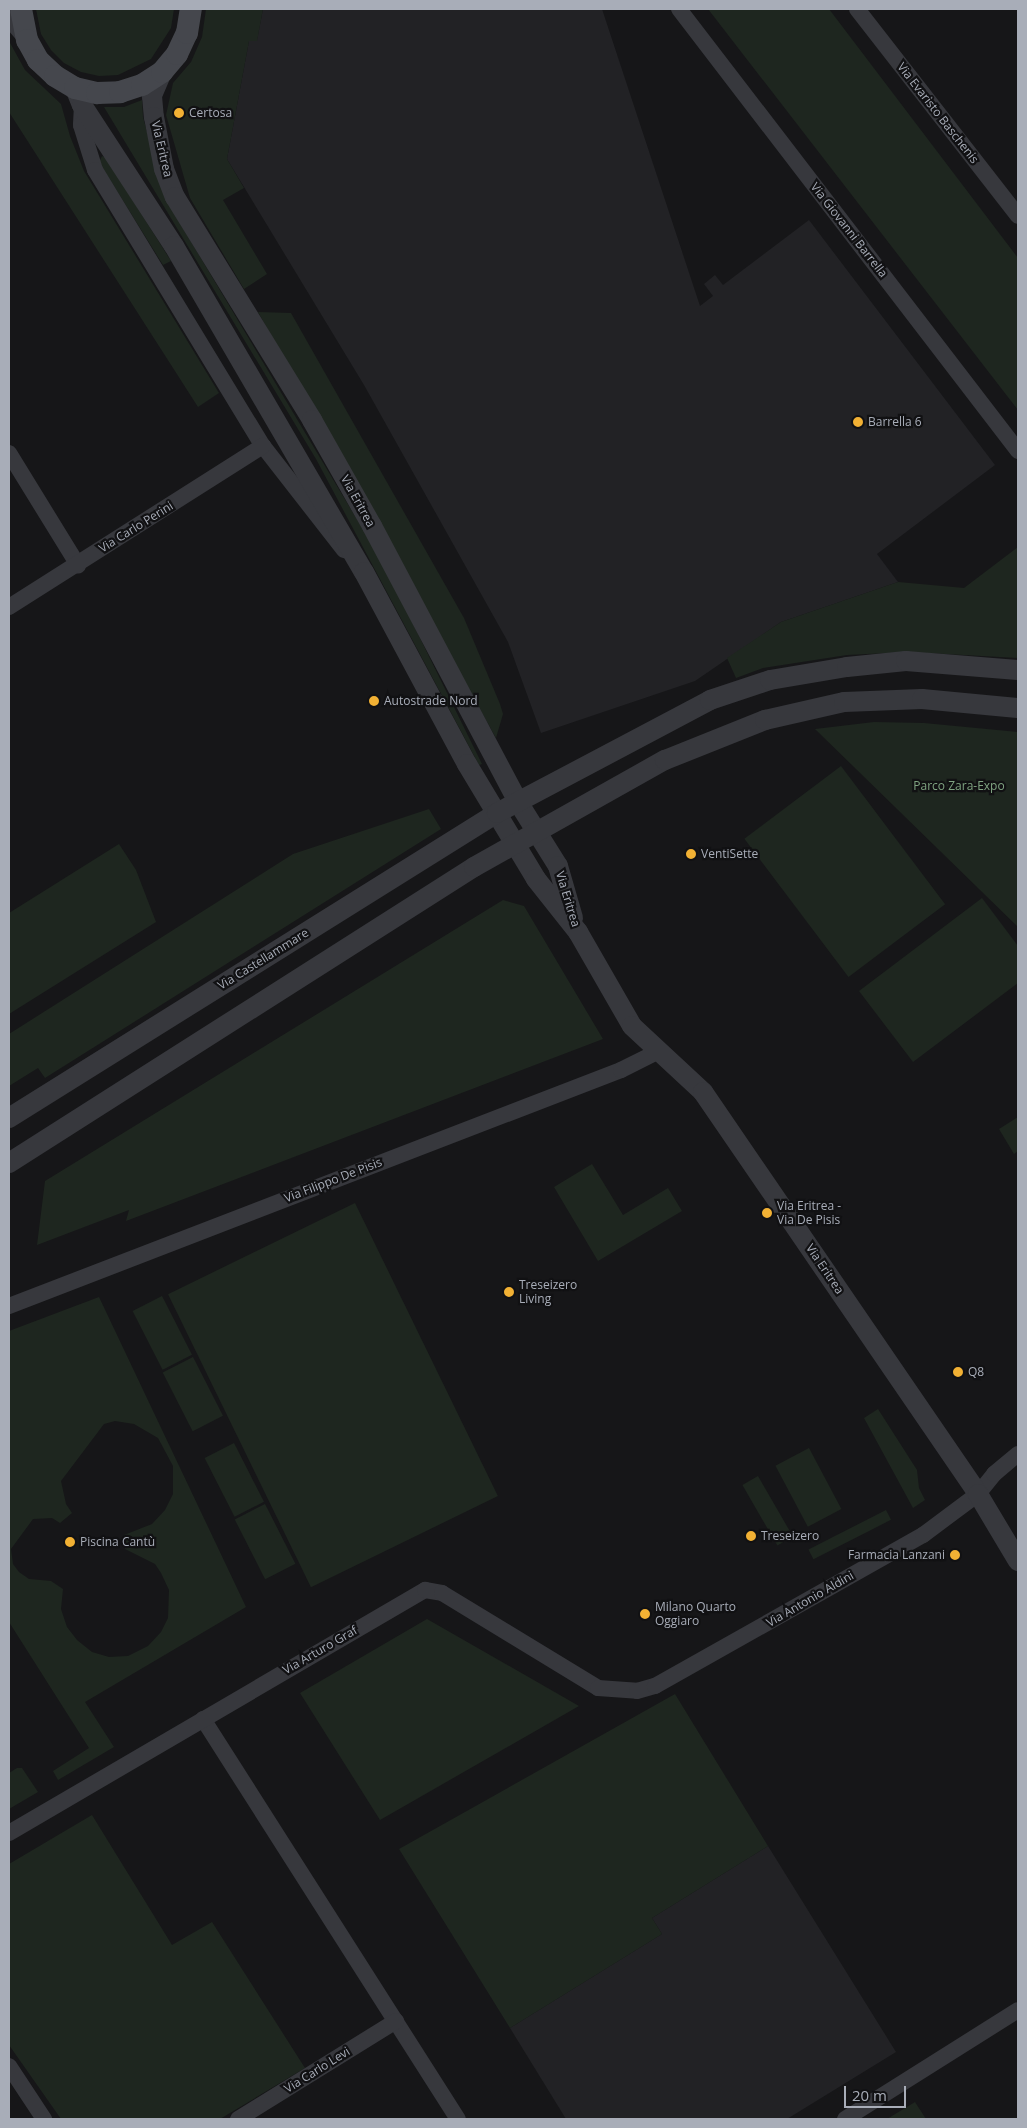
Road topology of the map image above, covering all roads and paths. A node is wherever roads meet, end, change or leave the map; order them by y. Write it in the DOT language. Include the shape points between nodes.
graph roads {
  1 [pos="21,9"];
  2 [pos="191,9"];
  3 [pos="679,9"];
  4 [pos="857,9"];
  5 [pos="9,19"];
  6 [pos="27,40"];
  7 [pos="162,72"];
  8 [pos="78,96"];
  9 [pos="1018,216"];
  10 [pos="263,446"];
  11 [pos="1018,451"];
  12 [pos="9,453"];
  13 [pos="78,565"];
  14 [pos="364,572"];
  15 [pos="9,607"];
  16 [pos="1018,670"];
  17 [pos="1018,708"];
  18 [pos="518,802"];
  19 [pos="497,813"];
  20 [pos="536,832"];
  21 [pos="515,844"];
  22 [pos="578,932"];
  23 [pos="657,1052"];
  24 [pos="9,1118"];
  25 [pos="9,1163"];
  26 [pos="9,1306"];
  27 [pos="1018,1454"];
  28 [pos="978,1494"];
  29 [pos="1018,1561"];
  30 [pos="637,1691"];
  31 [pos="203,1718"];
  32 [pos="9,1833"];
  33 [pos="1018,2010"];
  34 [pos="396,2021"];
  35 [pos="9,2066"];
  36 [pos="44,2119"];
  37 [pos="238,2119"];
  38 [pos="458,2119"];
  39 [pos="845,2119"];
  1 -- 6 [label="main road"];
  2 -- 7 [label="main road" via="184,40"];
  3 -- 11 [label="street, Via Giovanni Barrella"];
  4 -- 9 [label="street, Via Evaristo Baschenis"];
  5 -- 6 [label="street"];
  6 -- 8 [label="main road" via="38,60"];
  7 -- 8 [label="main road" via="142,85 120,92"];
  7 -- 18 [label="street, Via Eritrea" via="152,96 154,118 164,169 175,197 312,420"];
  8 -- 10 [label="street, Via Eritrea" via="80,126 95,170"];
  8 -- 14 [label="street, Via Eritrea" via="174,246"];
  10 -- 13 [label="street, Via Carlo Perini"];
  10 -- 14 [label="street, Via Eritrea" via="323,526"];
  12 -- 13 [label="street"];
  13 -- 15 [label="street, Via Carlo Perini"];
  14 -- 19 [label="street, Via Eritrea" via="466,764"];
  16 -- 18 [label="street, Via Castellammare" via="906,662 847,667 770,680 710,700"];
  17 -- 20 [label="street" via="922,699 844,702 765,720 665,760"];
  18 -- 19 [label="street, Via Castellammare"];
  18 -- 20 [label="street, Via Eritrea"];
  19 -- 21 [label="street, Via Eritrea"];
  19 -- 24 [label="street, Via Castellammare"];
  20 -- 21 [label="street"];
  20 -- 22 [label="street, Via Eritrea" via="558,866"];
  21 -- 22 [label="street, Via Eritrea" via="536,879"];
  21 -- 25 [label="street"];
  22 -- 23 [label="street, Via Eritrea" via="632,1026"];
  23 -- 26 [label="street, Via Filippo De Pisis" via="635,1065"];
  23 -- 28 [label="street, Via Eritrea" via="704,1092"];
  27 -- 28 [label="street, Via Antonio Aldini" via="994,1474"];
  28 -- 29 [label="street, Via Eritrea"];
  28 -- 30 [label="street, Via Antonio Aldini" via="923,1534 668,1680"];
  30 -- 31 [label="street, Via Arturo Graf" via="598,1688 442,1593 425,1590"];
  31 -- 32 [label="street, Via Arturo Graf"];
  31 -- 34 [label="street"];
  33 -- 39 [label="street"];
  34 -- 37 [label="street, Via Carlo Levi"];
  34 -- 38 [label="street"];
  35 -- 36 [label="street"];
}
